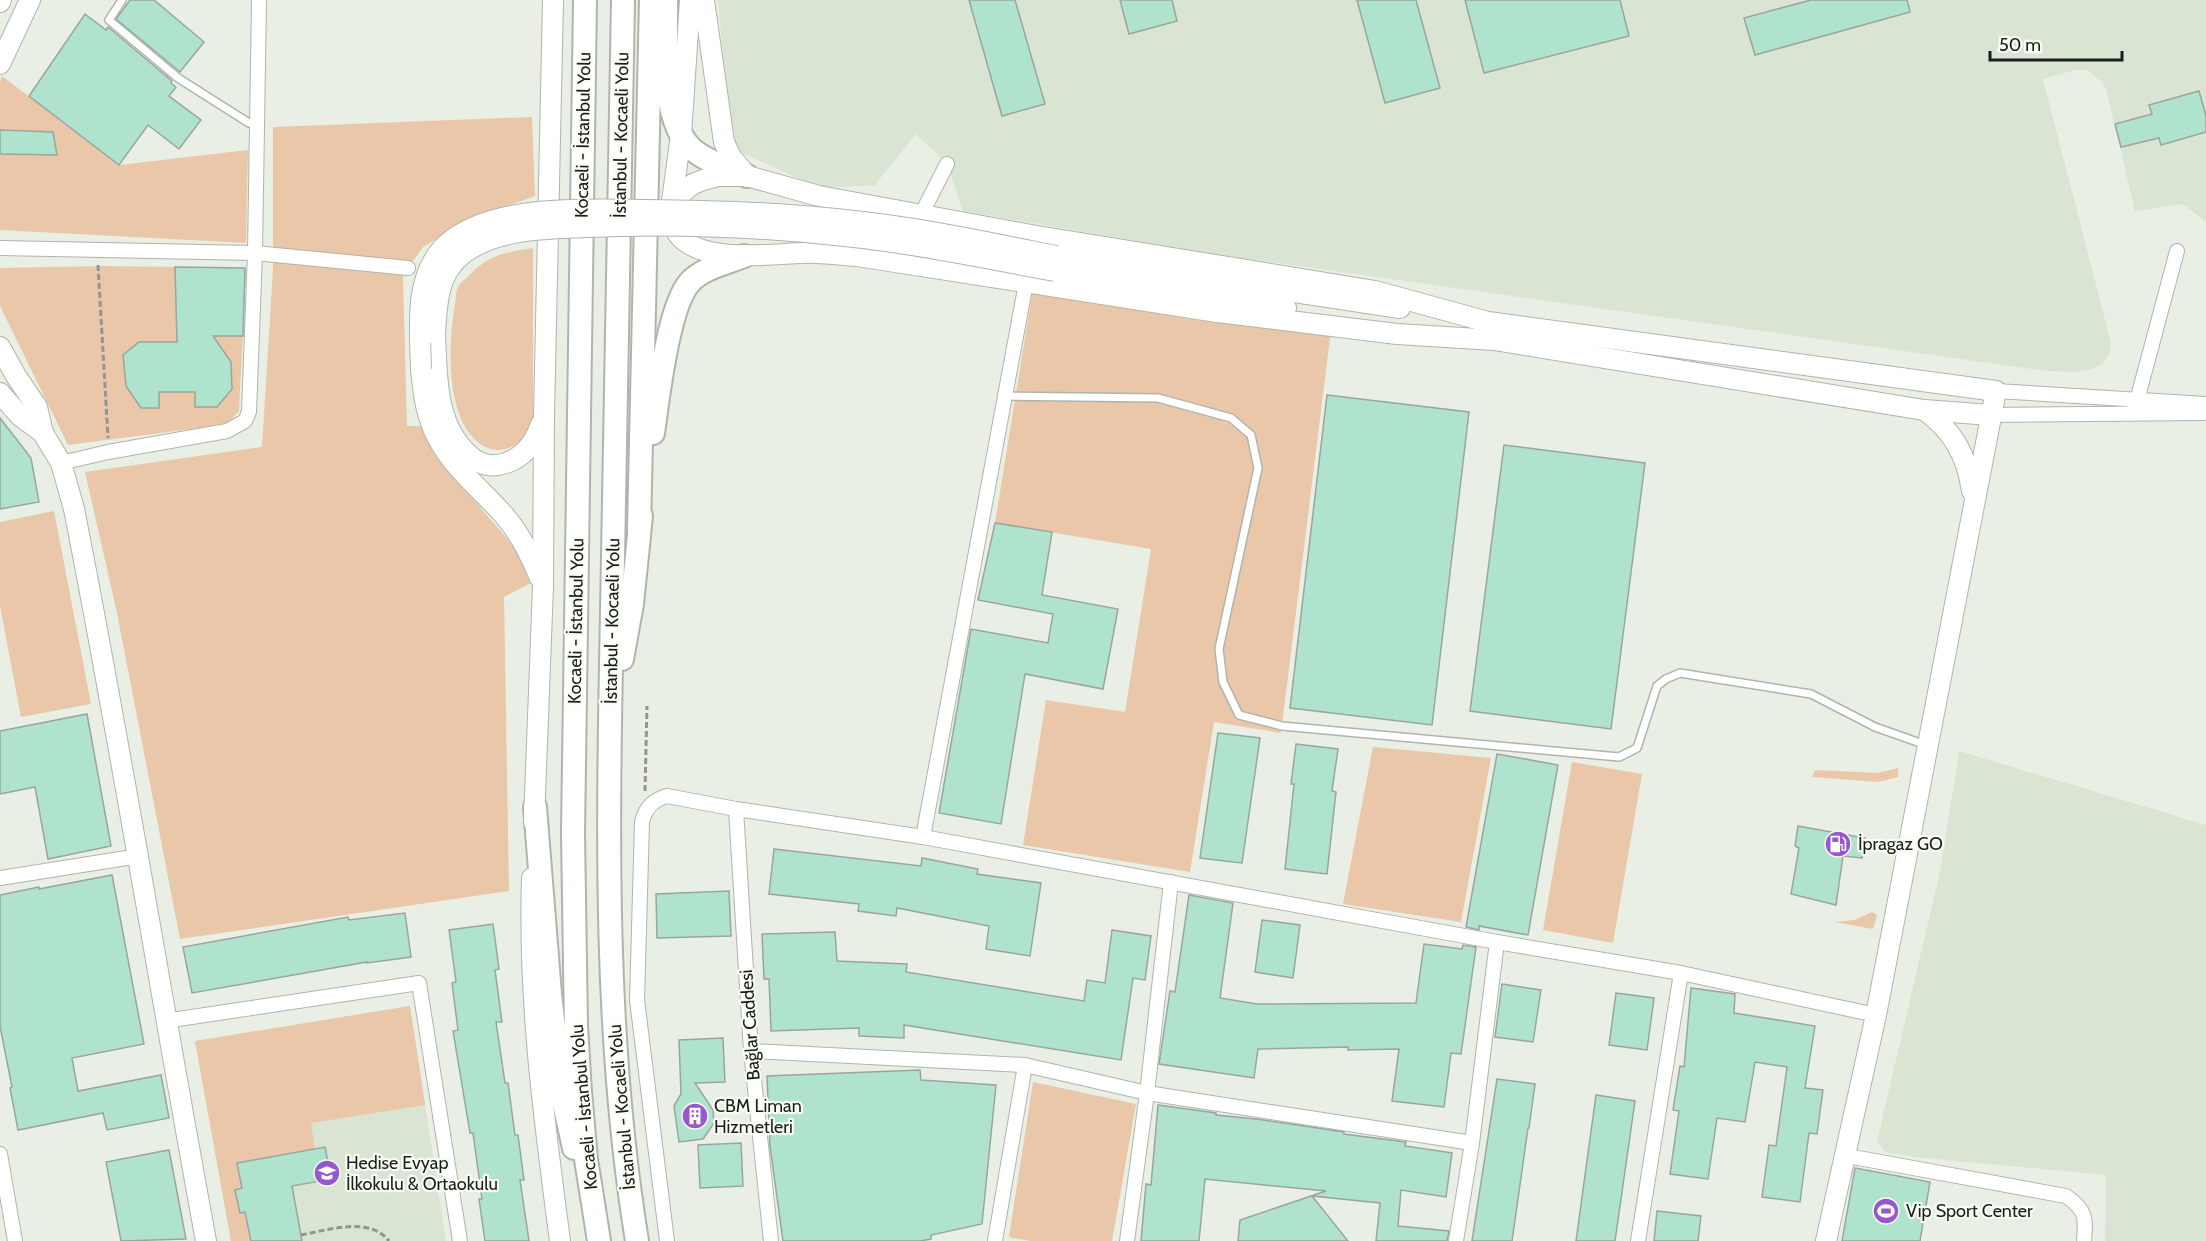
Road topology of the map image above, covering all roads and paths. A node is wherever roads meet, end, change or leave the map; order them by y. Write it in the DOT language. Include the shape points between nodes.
graph roads {
  1 [pos="30,0"];
  2 [pos="122,0"];
  3 [pos="259,0"];
  4 [pos="553,0"];
  5 [pos="585,0"];
  6 [pos="623,0"];
  7 [pos="651,0"];
  8 [pos="666,0"];
  9 [pos="690,0"];
  10 [pos="704,0"];
  11 [pos="0,64"];
  12 [pos="258,124"];
  13 [pos="681,135"];
  14 [pos="947,164"];
  15 [pos="747,176"];
  16 [pos="672,209"];
  17 [pos="921,214"];
  18 [pos="0,248"];
  19 [pos="97,249"];
  20 [pos="2177,251"];
  21 [pos="255,253"];
  22 [pos="744,256"];
  23 [pos="1055,264"];
  24 [pos="408,268"];
  25 [pos="1026,283"];
  26 [pos="1491,331"];
  27 [pos="0,347"];
  28 [pos="1996,391"];
  29 [pos="0,393"];
  30 [pos="1005,396"];
  31 [pos="2206,405"];
  32 [pos="2136,406"];
  33 [pos="1924,410"];
  34 [pos="2206,413"];
  35 [pos="1991,415"];
  36 [pos="544,416"];
  37 [pos="43,433"];
  38 [pos="108,452"];
  39 [pos="61,463"];
  40 [pos="1974,503"];
  41 [pos="639,529"];
  42 [pos="543,586"];
  43 [pos="647,706"];
  44 [pos="610,712"];
  45 [pos="647,734"];
  46 [pos="1927,746"];
  47 [pos="535,807"];
  48 [pos="736,809"];
  49 [pos="923,837"];
  50 [pos="139,856"];
  51 [pos="0,878"];
  52 [pos="1171,882"];
  53 [pos="1497,942"];
  54 [pos="1681,973"];
  55 [pos="1876,1015"];
  56 [pos="165,1021"];
  57 [pos="751,1051"];
  58 [pos="1025,1065"];
  59 [pos="1148,1093"];
  60 [pos="1472,1143"];
  61 [pos="1846,1151"];
  62 [pos="0,1154"];
  63 [pos="595,1218"];
  64 [pos="638,1230"];
  65 [pos="301,1235"];
  66 [pos="15,1241"];
  67 [pos="206,1241"];
  68 [pos="389,1241"];
  69 [pos="460,1241"];
  70 [pos="560,1241"];
  71 [pos="599,1241"];
  72 [pos="667,1241"];
  73 [pos="771,1241"];
  74 [pos="994,1241"];
  75 [pos="1126,1241"];
  76 [pos="1456,1241"];
  77 [pos="1638,1241"];
  78 [pos="1826,1241"];
  79 [pos="2084,1241"];
  1 -- 11 [label="main road"];
  2 -- 12 [label="lane" via="109,20 178,78 249,123"];
  3 -- 12 [label="street"];
  4 -- 36 [label="main road"];
  5 -- 63 [label="highway, Kocaeli - İstanbul Yolu" via="573,833 577,1037 586,1159"];
  6 -- 44 [label="highway, İstanbul - Kocaeli Yolu"];
  7 -- 41 [label="highway"];
  8 -- 13 [label="highway" via="668,88"];
  9 -- 13 [label="main road"];
  10 -- 15 [label="main road" via="724,142 730,157"];
  12 -- 21 [label="street"];
  13 -- 15 [label="highway" via="692,149 709,160"];
  13 -- 16 [label="main road"];
  14 -- 17 [label="street"];
  15 -- 16 [label="main road" via="718,176 693,184"];
  15 -- 17 [label="main road" via="819,196"];
  16 -- 22 [label="main road" via="678,235 690,244"];
  17 -- 26 [label="main road" via="1375,291"];
  18 -- 19 [label="street"];
  19 -- 21 [label="street"];
  19 -- 38 [label="path"];
  20 -- 32 [label="street"];
  21 -- 24 [label="street"];
  21 -- 38 [label="street" via="249,412 245,421 227,431"];
  22 -- 25 [label="main road" via="805,252 857,256"];
  22 -- 41 [label="highway" via="700,274 679,298 660,388"];
  23 -- 26 [label="main road"];
  23 -- 36 [label="main road, bridge" via="855,237 767,230 623,225 500,236 464,253 442,280 435,334 443,414 456,440 475,460 497,466 518,458 531,446"];
  23 -- 42 [label="main road, bridge" via="941,233 793,215 603,209 534,212 476,227 459,236 436,257 422,292 421,369 426,407 446,452 518,533"];
  25 -- 26 [label="main road" via="1374,331"];
  25 -- 30 [label="street"];
  26 -- 28 [label="main road"];
  26 -- 33 [label="main road"];
  27 -- 37 [label="main road" via="37,407"];
  28 -- 32 [label="street"];
  28 -- 35 [label="main road"];
  29 -- 37 [label="main road"];
  30 -- 46 [label="lane" via="1158,398 1231,418 1251,435 1258,468 1219,649 1223,682 1239,715 1282,726 1619,757 1636,748 1657,686 1680,674 1811,694 1875,727"];
  30 -- 49 [label="street"];
  31 -- 32 [label="street"];
  32 -- 34 [label="street"];
  32 -- 35 [label="street"];
  33 -- 35 [label="main road"];
  33 -- 40 [label="main road" via="1941,422 1956,443 1969,470"];
  35 -- 40 [label="main road"];
  36 -- 42 [label="main road"];
  37 -- 39 [label="main road"];
  38 -- 39 [label="street"];
  39 -- 50 [label="main road" via="76,518"];
  40 -- 46 [label="main road"];
  41 -- 44 [label="highway" via="632,604"];
  42 -- 47 [label="main road"];
  43 -- 45 [label="path"];
  44 -- 64 [label="highway, İstanbul - Kocaeli Yolu" via="611,974 625,1154"];
  46 -- 55 [label="main road"];
  47 -- 63 [label="highway" via="562,1094"];
  47 -- 70 [label="main road" via="533,1003"];
  48 -- 49 [label="street"];
  48 -- 57 [label="street, Bağlar Caddesi"];
  48 -- 72 [label="street" via="667,796 657,798 645,811 642,822 637,999"];
  49 -- 52 [label="street"];
  50 -- 51 [label="street"];
  50 -- 56 [label="main road"];
  52 -- 53 [label="street"];
  52 -- 59 [label="street"];
  53 -- 54 [label="street"];
  53 -- 60 [label="street"];
  54 -- 55 [label="street"];
  54 -- 77 [label="street"];
  55 -- 61 [label="main road"];
  56 -- 67 [label="main road"];
  56 -- 69 [label="street" via="419,983"];
  57 -- 58 [label="street"];
  57 -- 73 [label="street, Bağlar Caddesi"];
  58 -- 59 [label="street"];
  58 -- 74 [label="street"];
  59 -- 60 [label="street"];
  59 -- 75 [label="street"];
  60 -- 76 [label="street"];
  61 -- 78 [label="main road"];
  61 -- 79 [label="street" via="1853,1157 2066,1196 2086,1217"];
  62 -- 66 [label="street"];
  63 -- 71 [label="highway, Kocaeli - İstanbul Yolu"];
  65 -- 68 [label="path" via="362,1226 382,1233"];
}
